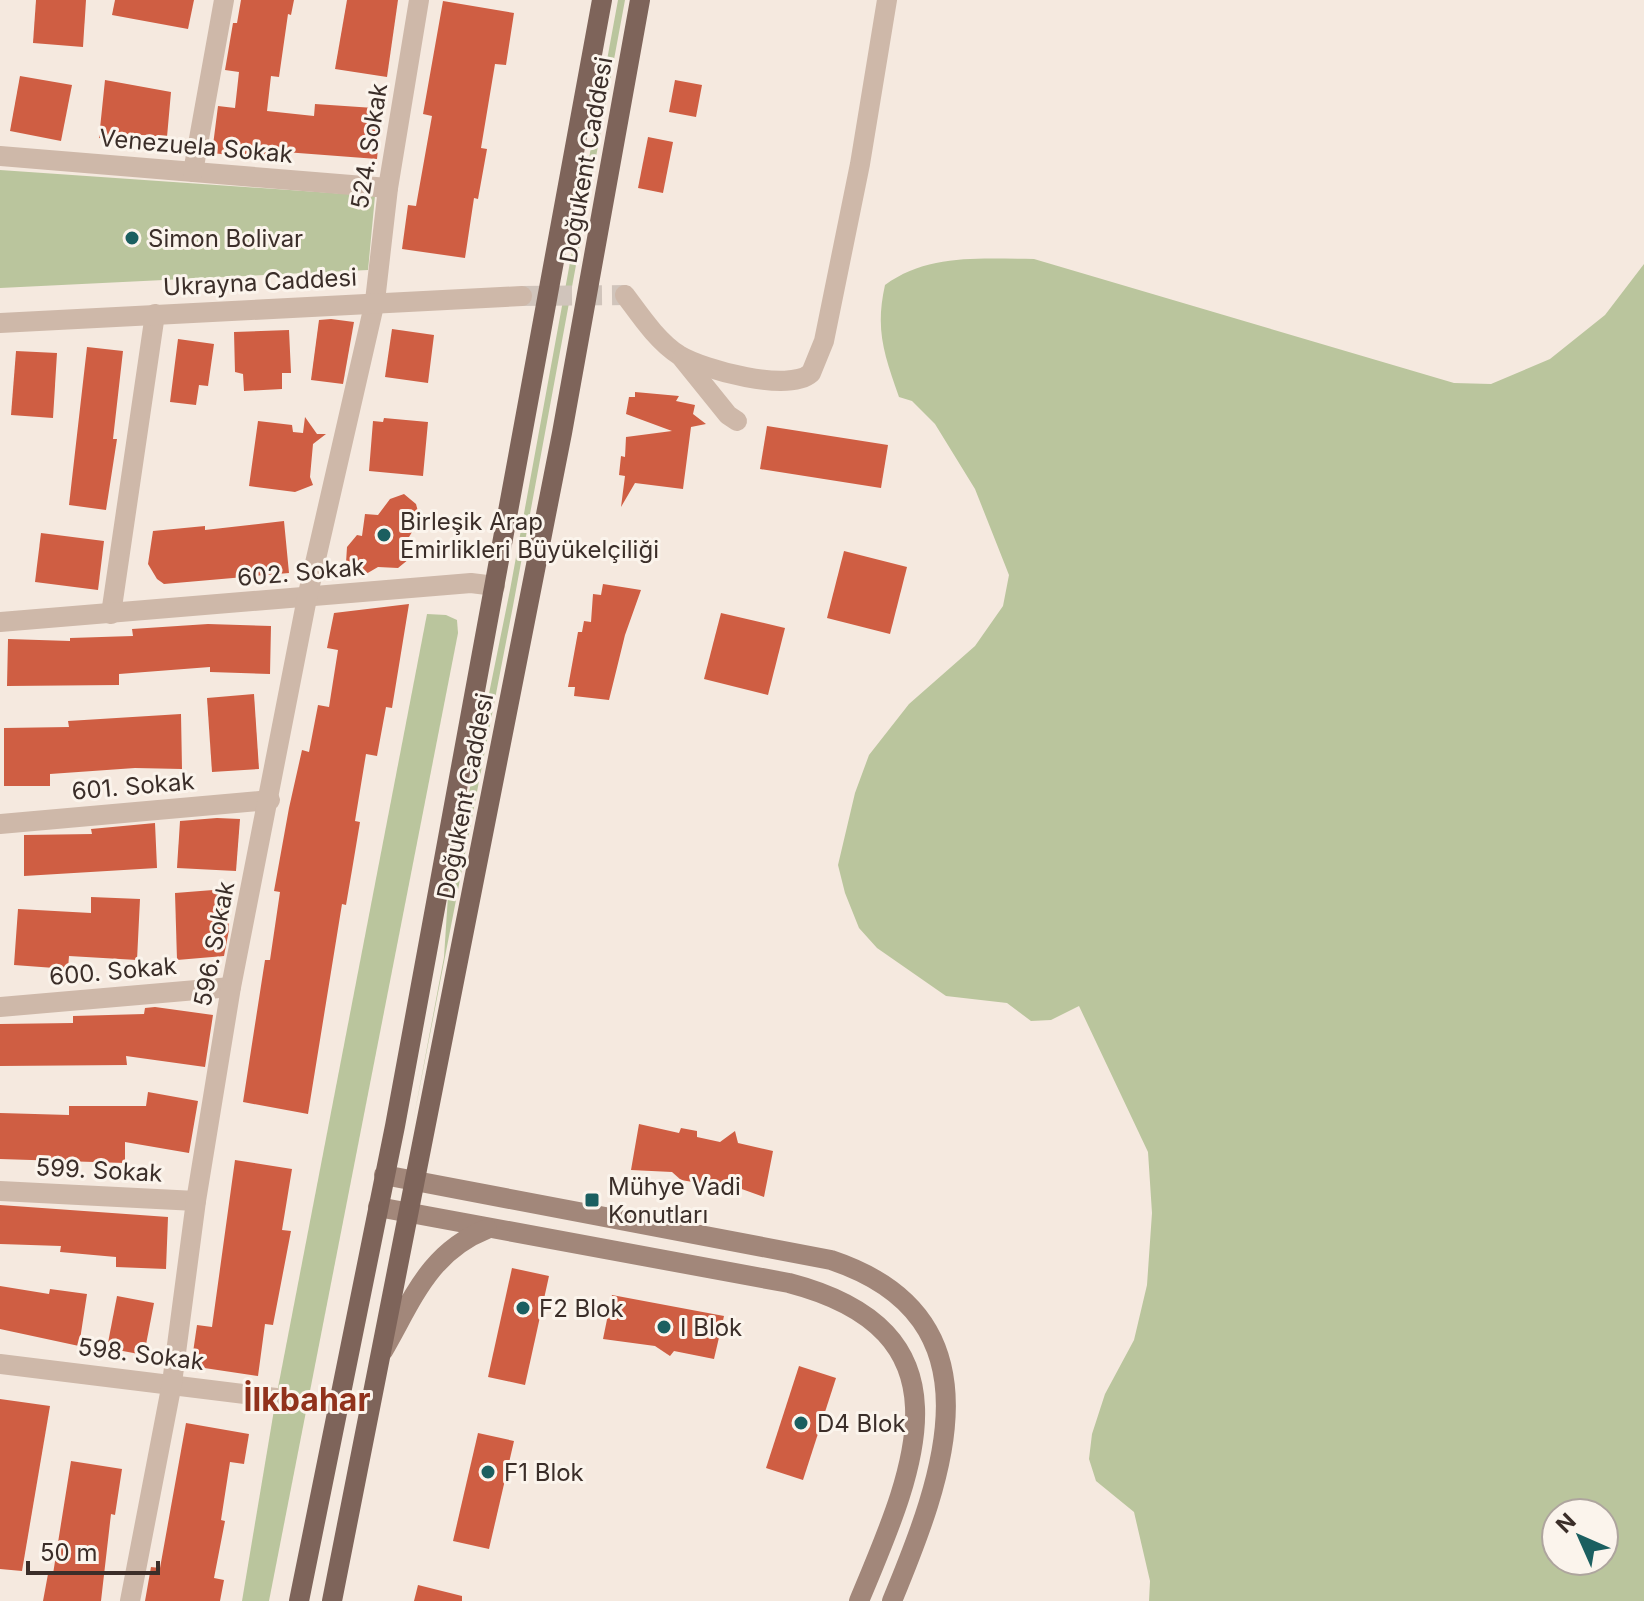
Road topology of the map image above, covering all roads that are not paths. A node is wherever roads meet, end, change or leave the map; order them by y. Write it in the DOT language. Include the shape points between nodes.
graph roads {
  1 [pos="224,0"];
  2 [pos="419,0"];
  3 [pos="602,0"];
  4 [pos="640,0"];
  5 [pos="887,0"];
  6 [pos="0,156"];
  7 [pos="193,172"];
  8 [pos="388,188"];
  9 [pos="625,295"];
  10 [pos="522,296"];
  11 [pos="375,301"];
  12 [pos="155,314"];
  13 [pos="0,323"];
  14 [pos="680,355"];
  15 [pos="737,421"];
  16 [pos="495,586"];
  17 [pos="307,598"];
  18 [pos="111,614"];
  19 [pos="0,622"];
  20 [pos="270,800"];
  21 [pos="0,824"];
  22 [pos="231,987"];
  23 [pos="0,1007"];
  24 [pos="384,1175"];
  25 [pos="415,1181"];
  26 [pos="0,1191"];
  27 [pos="196,1201"];
  28 [pos="378,1207"];
  29 [pos="408,1212"];
  30 [pos="487,1229"];
  31 [pos="379,1358"];
  32 [pos="0,1364"];
  33 [pos="172,1383"];
  34 [pos="276,1398"];
  35 [pos="130,1601"];
  36 [pos="299,1601"];
  37 [pos="332,1601"];
  38 [pos="859,1601"];
  39 [pos="892,1601"];
  1 -- 7 [label="street"];
  2 -- 8 [label="street, 524. Sokak"];
  3 -- 16 [label="main road, Doğukent Caddesi"];
  4 -- 25 [label="main road, Doğukent Caddesi" via="562,433"];
  5 -- 14 [label="street" via="860,164 816,365 805,378 792,382 743,376"];
  6 -- 7 [label="street, Venezuela Sokak"];
  7 -- 8 [label="street, Venezuela Sokak"];
  8 -- 11 [label="street, 524. Sokak"];
  9 -- 14 [label="street"];
  10 -- 11 [label="street, Ukrayna Caddesi"];
  11 -- 12 [label="street, Ukrayna Caddesi"];
  11 -- 17 [label="street, 596. Sokak"];
  12 -- 13 [label="street, Ukrayna Caddesi"];
  12 -- 18 [label="street"];
  14 -- 15 [label="street"];
  16 -- 17 [label="street, 602. Sokak" via="471,583"];
  16 -- 24 [label="main road, Doğukent Caddesi"];
  17 -- 18 [label="street, 602. Sokak"];
  17 -- 20 [label="street, 596. Sokak"];
  18 -- 19 [label="street, 602. Sokak"];
  20 -- 21 [label="street, 601. Sokak"];
  20 -- 22 [label="street, 596. Sokak"];
  22 -- 23 [label="street, 600. Sokak"];
  22 -- 27 [label="street, 596. Sokak"];
  24 -- 25 [label="main road"];
  24 -- 28 [label="main road, Doğukent Caddesi"];
  25 -- 29 [label="main road, Doğukent Caddesi"];
  25 -- 39 [label="main road" via="831,1260 869,1275 892,1293 929,1337 943,1373 948,1411 937,1480"];
  26 -- 27 [label="street, 599. Sokak"];
  27 -- 33 [label="street, 596. Sokak"];
  28 -- 29 [label="main road"];
  28 -- 36 [label="main road, Doğukent Caddesi"];
  29 -- 30 [label="main road"];
  29 -- 31 [label="main road, Doğukent Caddesi"];
  30 -- 31 [label="main road" via="437,1259"];
  30 -- 38 [label="main road" via="801,1287 855,1307 883,1328 907,1368 916,1431 902,1491"];
  31 -- 37 [label="main road, Doğukent Caddesi"];
  32 -- 33 [label="street, 598. Sokak"];
  33 -- 34 [label="street, 598. Sokak"];
  33 -- 35 [label="street, 596. Sokak"];
}
